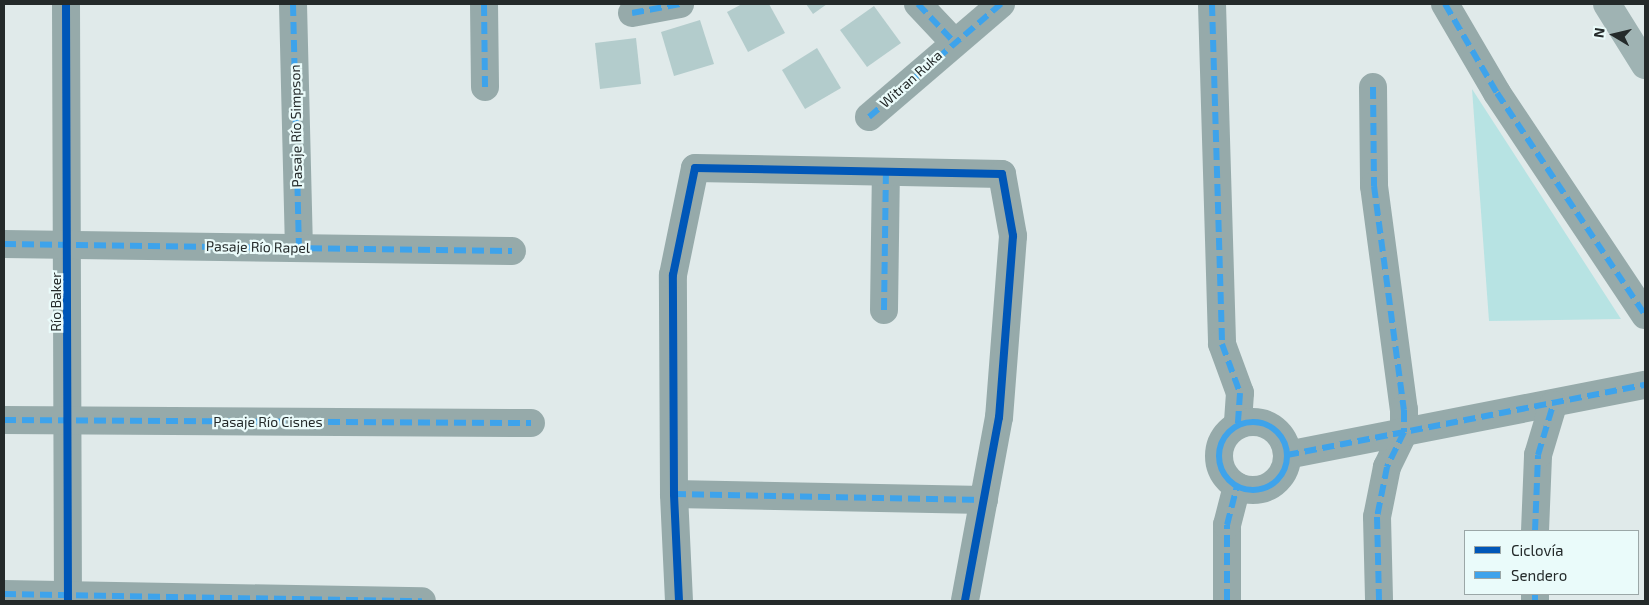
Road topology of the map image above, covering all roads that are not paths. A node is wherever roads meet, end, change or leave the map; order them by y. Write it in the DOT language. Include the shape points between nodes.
graph roads {
  1 [pos="66,4"];
  2 [pos="293,4"];
  3 [pos="484,4"];
  4 [pos="680,4"];
  5 [pos="918,4"];
  6 [pos="1001,4"];
  7 [pos="1212,4"];
  8 [pos="1445,4"];
  9 [pos="1607,4"];
  10 [pos="632,13"];
  11 [pos="952,41"];
  12 [pos="1645,65"];
  13 [pos="485,87"];
  14 [pos="1373,87"];
  15 [pos="869,117"];
  16 [pos="886,172"];
  17 [pos="4,244"];
  18 [pos="69,244"];
  19 [pos="299,248"];
  20 [pos="512,251"];
  21 [pos="884,310"];
  22 [pos="1645,315"];
  23 [pos="1645,385"];
  24 [pos="1553,405"];
  25 [pos="4,420"];
  26 [pos="67,420"];
  27 [pos="531,423"];
  28 [pos="1238,425"];
  29 [pos="1404,432"];
  30 [pos="1287,454"];
  31 [pos="1237,486"];
  32 [pos="674,494"];
  33 [pos="984,500"];
  34 [pos="1535,530"];
  35 [pos="4,594"];
  36 [pos="68,598"];
  37 [pos="422,601"];
  38 [pos="680,601"];
  39 [pos="965,601"];
  40 [pos="1227,601"];
  41 [pos="1379,601"];
  1 -- 18 [label="street, Río Baker"];
  2 -- 19 [label="street, Pasaje Río Simpson"];
  3 -- 13 [label="street"];
  4 -- 10 [label="street"];
  5 -- 11 [label="street, Witran Ruka"];
  6 -- 11 [label="street, Witran Ruka"];
  7 -- 28 [label="street" via="1222,344 1240,394"];
  8 -- 22 [label="street" via="1497,93"];
  9 -- 12 [label="main road"];
  11 -- 15 [label="street, Witran Ruka"];
  14 -- 29 [label="street" via="1374,186"];
  16 -- 21 [label="street"];
  16 -- 32 [label="street" via="695,168 673,275"];
  16 -- 33 [label="street" via="1002,174 1013,236 999,417"];
  17 -- 18 [label="street, Pasaje Río Rapel"];
  18 -- 19 [label="street, Pasaje Río Rapel"];
  18 -- 26 [label="street, Río Baker"];
  19 -- 20 [label="street, Pasaje Río Rapel"];
  23 -- 24 [label="street"];
  24 -- 29 [label="street"];
  24 -- 34 [label="street" via="1538,455"];
  25 -- 26 [label="street, Pasaje Río Cisnes"];
  26 -- 27 [label="street, Pasaje Río Cisnes"];
  26 -- 36 [label="street, Río Baker"];
  28 -- 30 [label="street" via="1260,423 1271,427 1285,444"];
  28 -- 31 [label="street" via="1223,440 1219,450 1222,471"];
  29 -- 30 [label="street"];
  29 -- 41 [label="street" via="1387,467 1378,517"];
  30 -- 31 [label="street" via="1282,474 1267,488"];
  31 -- 40 [label="street" via="1227,525"];
  32 -- 33 [label="street"];
  32 -- 38 [label="street"];
  33 -- 39 [label="street"];
  35 -- 36 [label="street"];
  36 -- 37 [label="street"];
}
